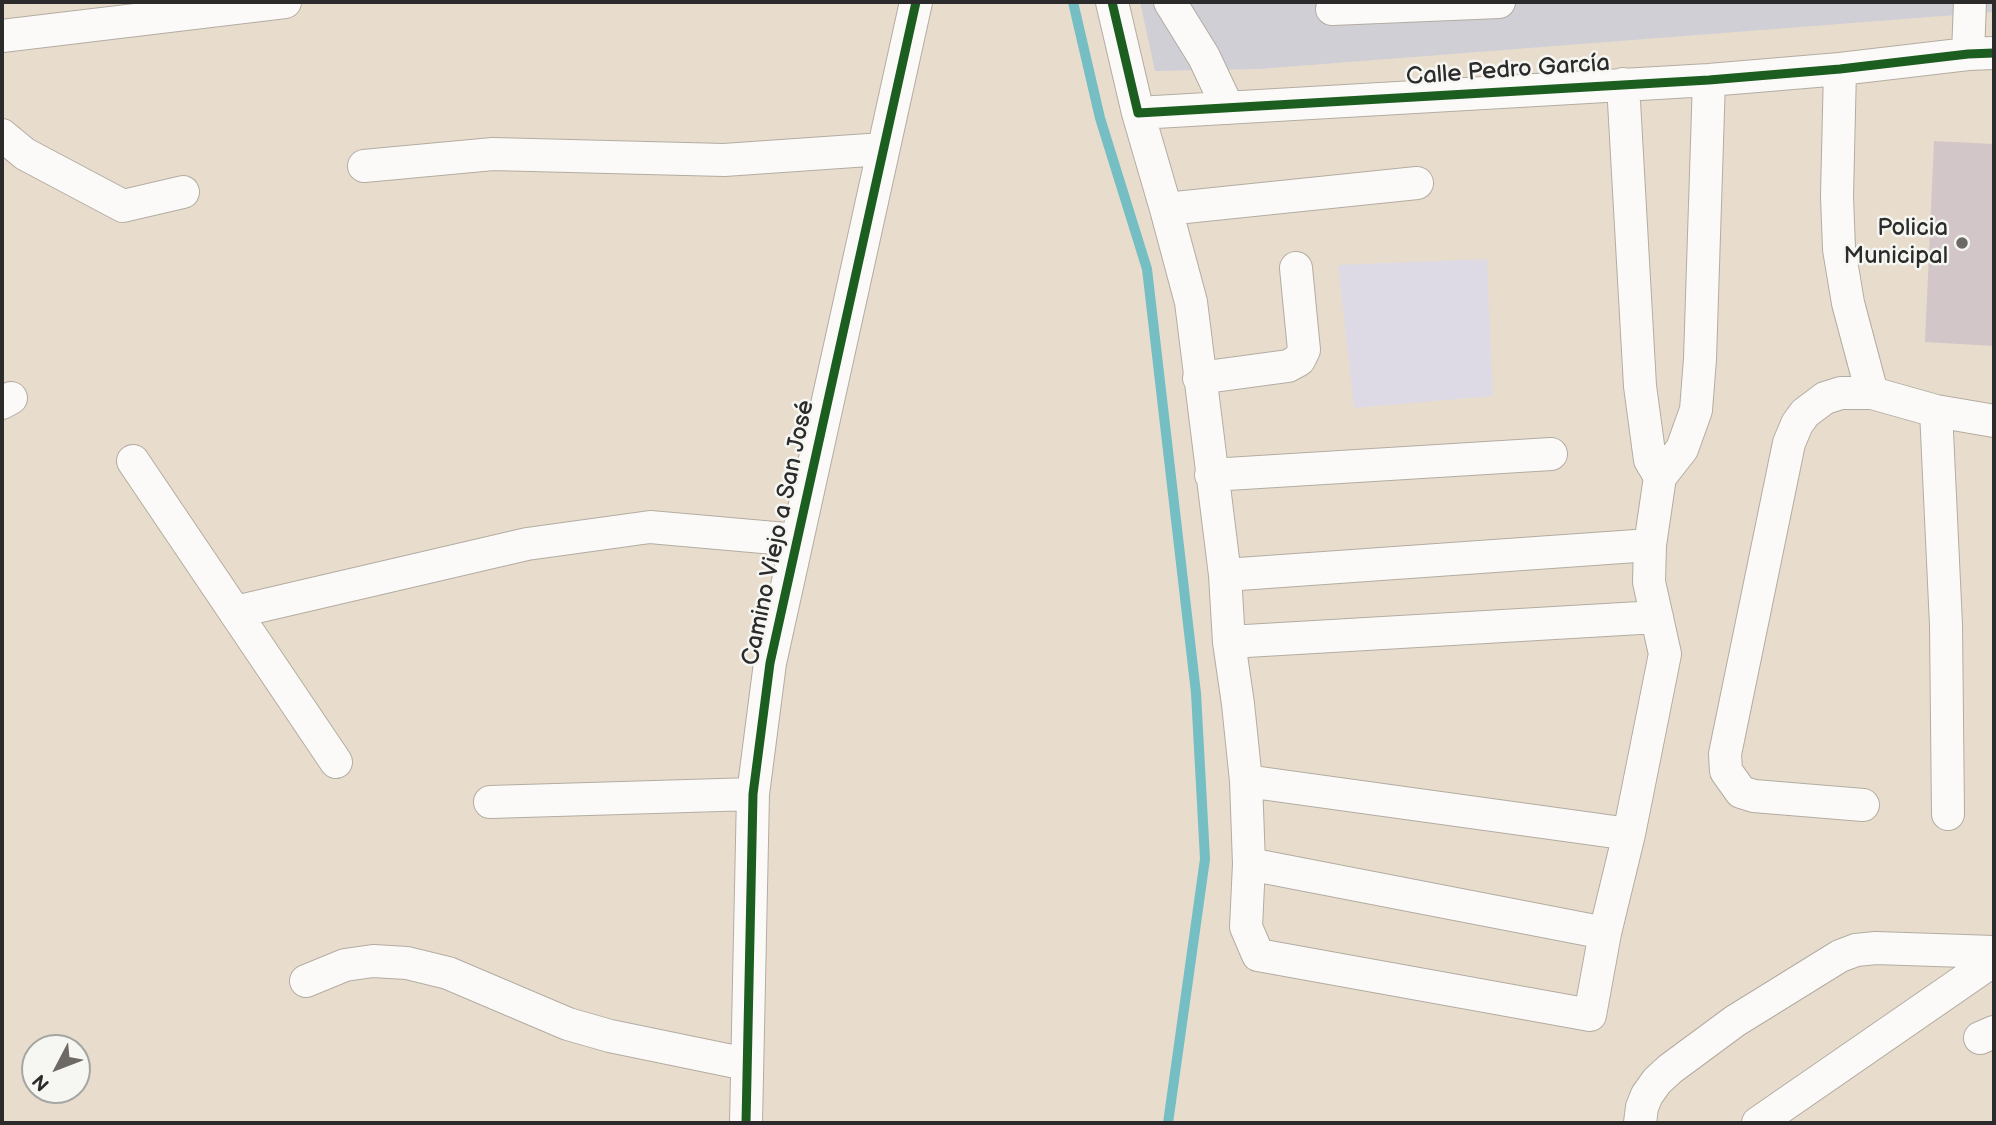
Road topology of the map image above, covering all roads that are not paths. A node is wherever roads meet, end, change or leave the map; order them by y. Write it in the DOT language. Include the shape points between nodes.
graph roads {
  1 [pos="285,2"];
  2 [pos="916,2"];
  3 [pos="1112,2"];
  4 [pos="1170,2"];
  5 [pos="1499,2"];
  6 [pos="1970,2"];
  7 [pos="1332,9"];
  8 [pos="2,36"];
  9 [pos="1981,54"];
  10 [pos="1840,69"];
  11 [pos="1709,80"];
  12 [pos="1623,84"];
  13 [pos="1228,108"];
  14 [pos="1138,113"];
  15 [pos="2,135"];
  16 [pos="883,149"];
  17 [pos="365,166"];
  18 [pos="1417,183"];
  19 [pos="183,192"];
  20 [pos="1167,209"];
  21 [pos="1296,268"];
  22 [pos="1199,378"];
  23 [pos="1872,393"];
  24 [pos="1936,411"];
  25 [pos="1994,421"];
  26 [pos="1551,454"];
  27 [pos="133,461"];
  28 [pos="1211,475"];
  29 [pos="1660,477"];
  30 [pos="797,540"];
  31 [pos="1650,545"];
  32 [pos="1225,575"];
  33 [pos="234,612"];
  34 [pos="1657,617"];
  35 [pos="1229,642"];
  36 [pos="335,762"];
  37 [pos="1246,781"];
  38 [pos="753,794"];
  39 [pos="490,802"];
  40 [pos="1863,805"];
  41 [pos="1948,814"];
  42 [pos="1629,834"];
  43 [pos="1249,864"];
  44 [pos="1605,933"];
  45 [pos="1994,952"];
  46 [pos="1994,960"];
  47 [pos="306,981"];
  48 [pos="746,1064"];
  49 [pos="746,1123"];
  50 [pos="1640,1123"];
  51 [pos="1758,1123"];
  1 -- 8 [label="street"];
  2 -- 16 [label="street, Camino Viejo a San José"];
  3 -- 14 [label="street"];
  4 -- 13 [label="street"];
  5 -- 7 [label="street"];
  6 -- 9 [label="street"];
  9 -- 10 [label="street, Calle Pedro García"];
  10 -- 11 [label="street, Calle Pedro García"];
  10 -- 23 [label="street" via="1839,248"];
  11 -- 12 [label="street, Calle Pedro García"];
  11 -- 29 [label="street" via="1696,410 1682,449"];
  12 -- 13 [label="street, Calle Pedro García"];
  12 -- 29 [label="street" via="1640,386 1650,460"];
  13 -- 14 [label="street, Calle Pedro García"];
  14 -- 20 [label="street"];
  15 -- 19 [label="street" via="25,154 123,206"];
  16 -- 17 [label="street" via="724,160 493,155"];
  16 -- 30 [label="street, Camino Viejo a San José"];
  18 -- 20 [label="street"];
  20 -- 22 [label="street" via="1191,302"];
  21 -- 22 [label="street" via="1304,350 1299,360 1288,366"];
  22 -- 28 [label="street"];
  23 -- 24 [label="street"];
  23 -- 40 [label="street" via="1825,398 1805,413 1789,443 1725,754 1726,771 1741,792"];
  24 -- 25 [label="street"];
  24 -- 41 [label="street" via="1946,625"];
  26 -- 28 [label="street"];
  27 -- 33 [label="street"];
  28 -- 32 [label="street"];
  29 -- 31 [label="street"];
  30 -- 33 [label="street" via="650,527 527,544"];
  30 -- 38 [label="street, Camino Viejo a San José" via="769,663"];
  31 -- 32 [label="street"];
  31 -- 34 [label="street" via="1649,582"];
  32 -- 35 [label="street"];
  33 -- 36 [label="street"];
  34 -- 35 [label="street"];
  34 -- 42 [label="street" via="1665,654"];
  35 -- 37 [label="street"];
  37 -- 42 [label="street"];
  37 -- 43 [label="street"];
  38 -- 39 [label="street"];
  38 -- 48 [label="street, Camino Viejo a San José"];
  42 -- 44 [label="street"];
  43 -- 44 [label="street"];
  43 -- 44 [label="street" via="1246,927 1258,955 1590,1015"];
  45 -- 50 [label="street" via="1876,948 1840,956 1735,1021 1670,1069 1647,1095"];
  46 -- 51 [label="street"];
  47 -- 48 [label="street" via="345,965 407,963 449,973 568,1024"];
  48 -- 49 [label="street, Camino Viejo a San José"];
}
